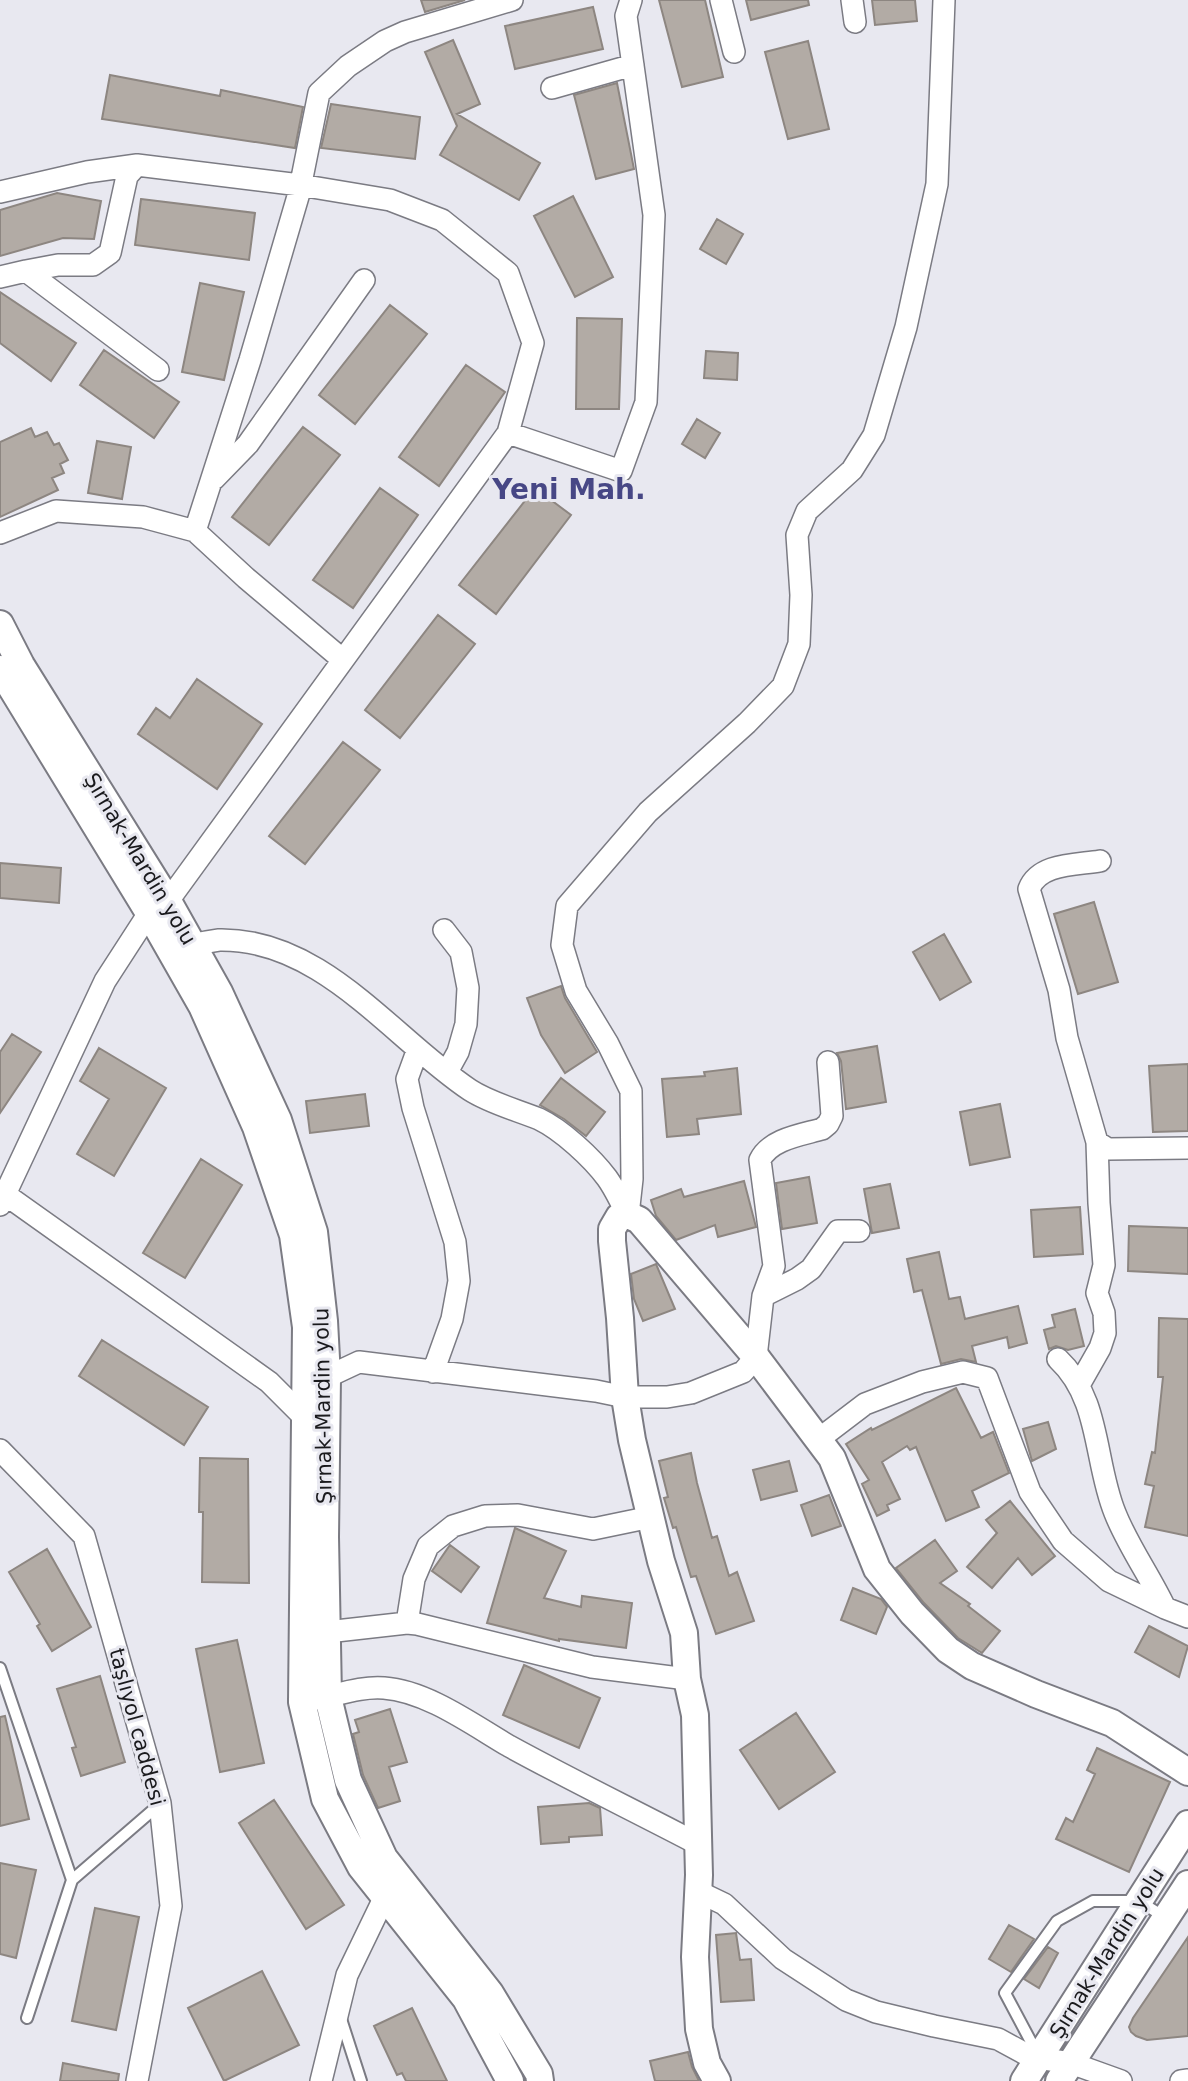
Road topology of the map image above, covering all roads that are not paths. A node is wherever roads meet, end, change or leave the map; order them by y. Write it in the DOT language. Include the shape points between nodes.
graph roads {
  1 [pos="512,0"];
  2 [pos="631,0"];
  3 [pos="721,0"];
  4 [pos="852,0"];
  5 [pos="944,0"];
  6 [pos="855,22"];
  7 [pos="734,52"];
  8 [pos="633,65"];
  9 [pos="552,88"];
  10 [pos="137,165"];
  11 [pos="300,186"];
  12 [pos="0,191"];
  13 [pos="26,271"];
  14 [pos="0,277"];
  15 [pos="364,280"];
  16 [pos="158,370"];
  17 [pos="508,433"];
  18 [pos="210,484"];
  19 [pos="195,531"];
  20 [pos="0,533"];
  21 [pos="0,624"];
  22 [pos="343,660"];
  23 [pos="1,670"];
  24 [pos="1100,861"];
  25 [pos="159,907"];
  26 [pos="444,930"];
  27 [pos="193,945"];
  28 [pos="420,1053"];
  29 [pos="828,1062"];
  30 [pos="447,1072"];
  31 [pos="1097,1142"];
  32 [pos="1188,1148"];
  33 [pos="3,1200"];
  34 [pos="628,1215"];
  35 [pos="859,1231"];
  36 [pos="763,1296"];
  37 [pos="756,1357"];
  38 [pos="1058,1359"];
  39 [pos="433,1372"];
  40 [pos="327,1377"];
  41 [pos="1079,1385"];
  42 [pos="625,1397"];
  43 [pos="304,1417"];
  44 [pos="818,1439"];
  45 [pos="0,1450"];
  46 [pos="651,1517"];
  47 [pos="1165,1608"];
  48 [pos="1188,1617"];
  49 [pos="407,1623"];
  50 [pos="327,1632"];
  51 [pos="0,1668"];
  52 [pos="687,1679"];
  53 [pos="315,1699"];
  54 [pos="1188,1773"];
  55 [pos="160,1803"];
  56 [pos="1188,1824"];
  57 [pos="698,1844"];
  58 [pos="72,1880"];
  59 [pos="1188,1884"];
  60 [pos="391,1885"];
  61 [pos="699,1892"];
  62 [pos="1139,1901"];
  63 [pos="1166,1918"];
  64 [pos="339,2013"];
  65 [pos="27,2018"];
  66 [pos="1040,2058"];
  67 [pos="1065,2072"];
  68 [pos="1188,2080"];
  69 [pos="137,2081"];
  70 [pos="321,2081"];
  71 [pos="361,2081"];
  72 [pos="510,2081"];
  73 [pos="540,2081"];
  74 [pos="717,2081"];
  75 [pos="1024,2081"];
  76 [pos="1121,2081"];
  77 [pos="1181,2081"];
  1 -- 11 [label="street" via="405,32 369,51 328,83 315,102"];
  2 -- 8 [label="street" via="626,16"];
  3 -- 7 [label="street"];
  4 -- 6 [label="street"];
  5 -- 34 [label="street" via="937,184 906,327 874,435 852,470 807,511 797,535 799,644 783,686 648,812 566,906 562,945 576,991 631,1091"];
  8 -- 9 [label="street"];
  8 -- 17 [label="street" via="654,215 646,402 621,471"];
  10 -- 11 [label="street"];
  10 -- 12 [label="street"];
  10 -- 13 [label="street" via="127,176 110,253 93,265"];
  11 -- 17 [label="street" via="390,200 442,219 508,273 533,343"];
  11 -- 18 [label="street"];
  13 -- 14 [label="street"];
  13 -- 16 [label="street"];
  15 -- 18 [label="street" via="248,444"];
  17 -- 22 [label="street"];
  18 -- 19 [label="street"];
  19 -- 20 [label="street" via="143,517 56,511"];
  19 -- 22 [label="street"];
  21 -- 25 [label="street, Şırnak-Mardin yolu"];
  22 -- 25 [label="street"];
  23 -- 25 [label="street, Şırnak-Mardin yolu"];
  24 -- 31 [label="street" via="1045,870 1028,889"];
  25 -- 27 [label="street, Şırnak-Mardin yolu"];
  25 -- 33 [label="street" via="105,981"];
  25 -- 43 [label="street, Şırnak-Mardin yolu" via="256,1127 293,1235 306,1327"];
  26 -- 30 [label="street" via="461,952 468,988 466,1024"];
  27 -- 28 [label="street" via="219,940 261,944 296,957 369,1006"];
  27 -- 40 [label="street, Şırnak-Mardin yolu" via="278,1120 314,1232"];
  28 -- 30 [label="street"];
  28 -- 39 [label="street" via="407,1079 455,1242 459,1281 452,1319"];
  29 -- 36 [label="street" via="832,1116 828,1124 774,1144 760,1160 774,1266"];
  30 -- 34 [label="street" via="473,1092 543,1121 572,1142 607,1178"];
  31 -- 32 [label="street" via="1108,1149"];
  31 -- 41 [label="street" via="1104,1265 1097,1293 1105,1332"];
  33 -- 43 [label="street" via="270,1382"];
  34 -- 37 [label="street" via="639,1220"];
  34 -- 42 [label="street" via="619,1217 612,1229"];
  35 -- 36 [label="street" via="838,1231 811,1269"];
  36 -- 37 [label="street"];
  37 -- 42 [label="street" via="743,1372 691,1393"];
  37 -- 44 [label="street"];
  38 -- 41 [label="street"];
  39 -- 40 [label="street" via="359,1362"];
  39 -- 42 [label="street"];
  40 -- 50 [label="street, Şırnak-Mardin yolu"];
  41 -- 47 [label="street" via="1114,1511"];
  42 -- 46 [label="street"];
  43 -- 53 [label="street, Şırnak-Mardin yolu"];
  44 -- 47 [label="street" via="865,1404 922,1382 963,1372 987,1378 1030,1492 1063,1541 1109,1581"];
  44 -- 54 [label="street" via="832,1458 877,1569 948,1650 972,1666 1112,1723"];
  45 -- 55 [label="street, taşlıyol caddesi" via="83,1536"];
  46 -- 49 [label="street" via="593,1529 518,1515 485,1516 453,1526 428,1546 414,1578"];
  46 -- 52 [label="street" via="684,1633"];
  47 -- 48 [label="street"];
  49 -- 50 [label="street"];
  49 -- 52 [label="street" via="592,1667"];
  50 -- 53 [label="street, Şırnak-Mardin yolu"];
  51 -- 58 [label="lane"];
  52 -- 57 [label="street" via="695,1715"];
  53 -- 57 [label="street" via="384,1688 412,1695"];
  53 -- 60 [label="street, Şırnak-Mardin yolu" via="325,1799 362,1867"];
  55 -- 58 [label="lane"];
  55 -- 69 [label="street, taşlıyol caddesi" via="171,1906"];
  56 -- 62 [label="street, Şırnak-Mardin yolu"];
  57 -- 61 [label="street"];
  58 -- 65 [label="lane"];
  59 -- 63 [label="street, Şırnak-Mardin yolu"];
  60 -- 64 [label="street" via="347,1975"];
  60 -- 72 [label="street, Şırnak-Mardin yolu" via="466,1999"];
  60 -- 73 [label="street, Şırnak-Mardin yolu" via="490,1993"];
  61 -- 66 [label="street" via="724,1904 783,1959 846,2000 876,2012 998,2039"];
  61 -- 74 [label="street" via="695,1957 699,2029 707,2063"];
  62 -- 63 [label="lane"];
  62 -- 66 [label="street, Şırnak-Mardin yolu"];
  62 -- 66 [label="lane" via="1093,1901 1057,1922 1005,1993"];
  63 -- 67 [label="street, Şırnak-Mardin yolu"];
  64 -- 70 [label="street"];
  64 -- 71 [label="lane"];
  66 -- 67 [label="street"];
  66 -- 75 [label="street, Şırnak-Mardin yolu"];
  67 -- 76 [label="street"];
  68 -- 77 [label="street"];
}
